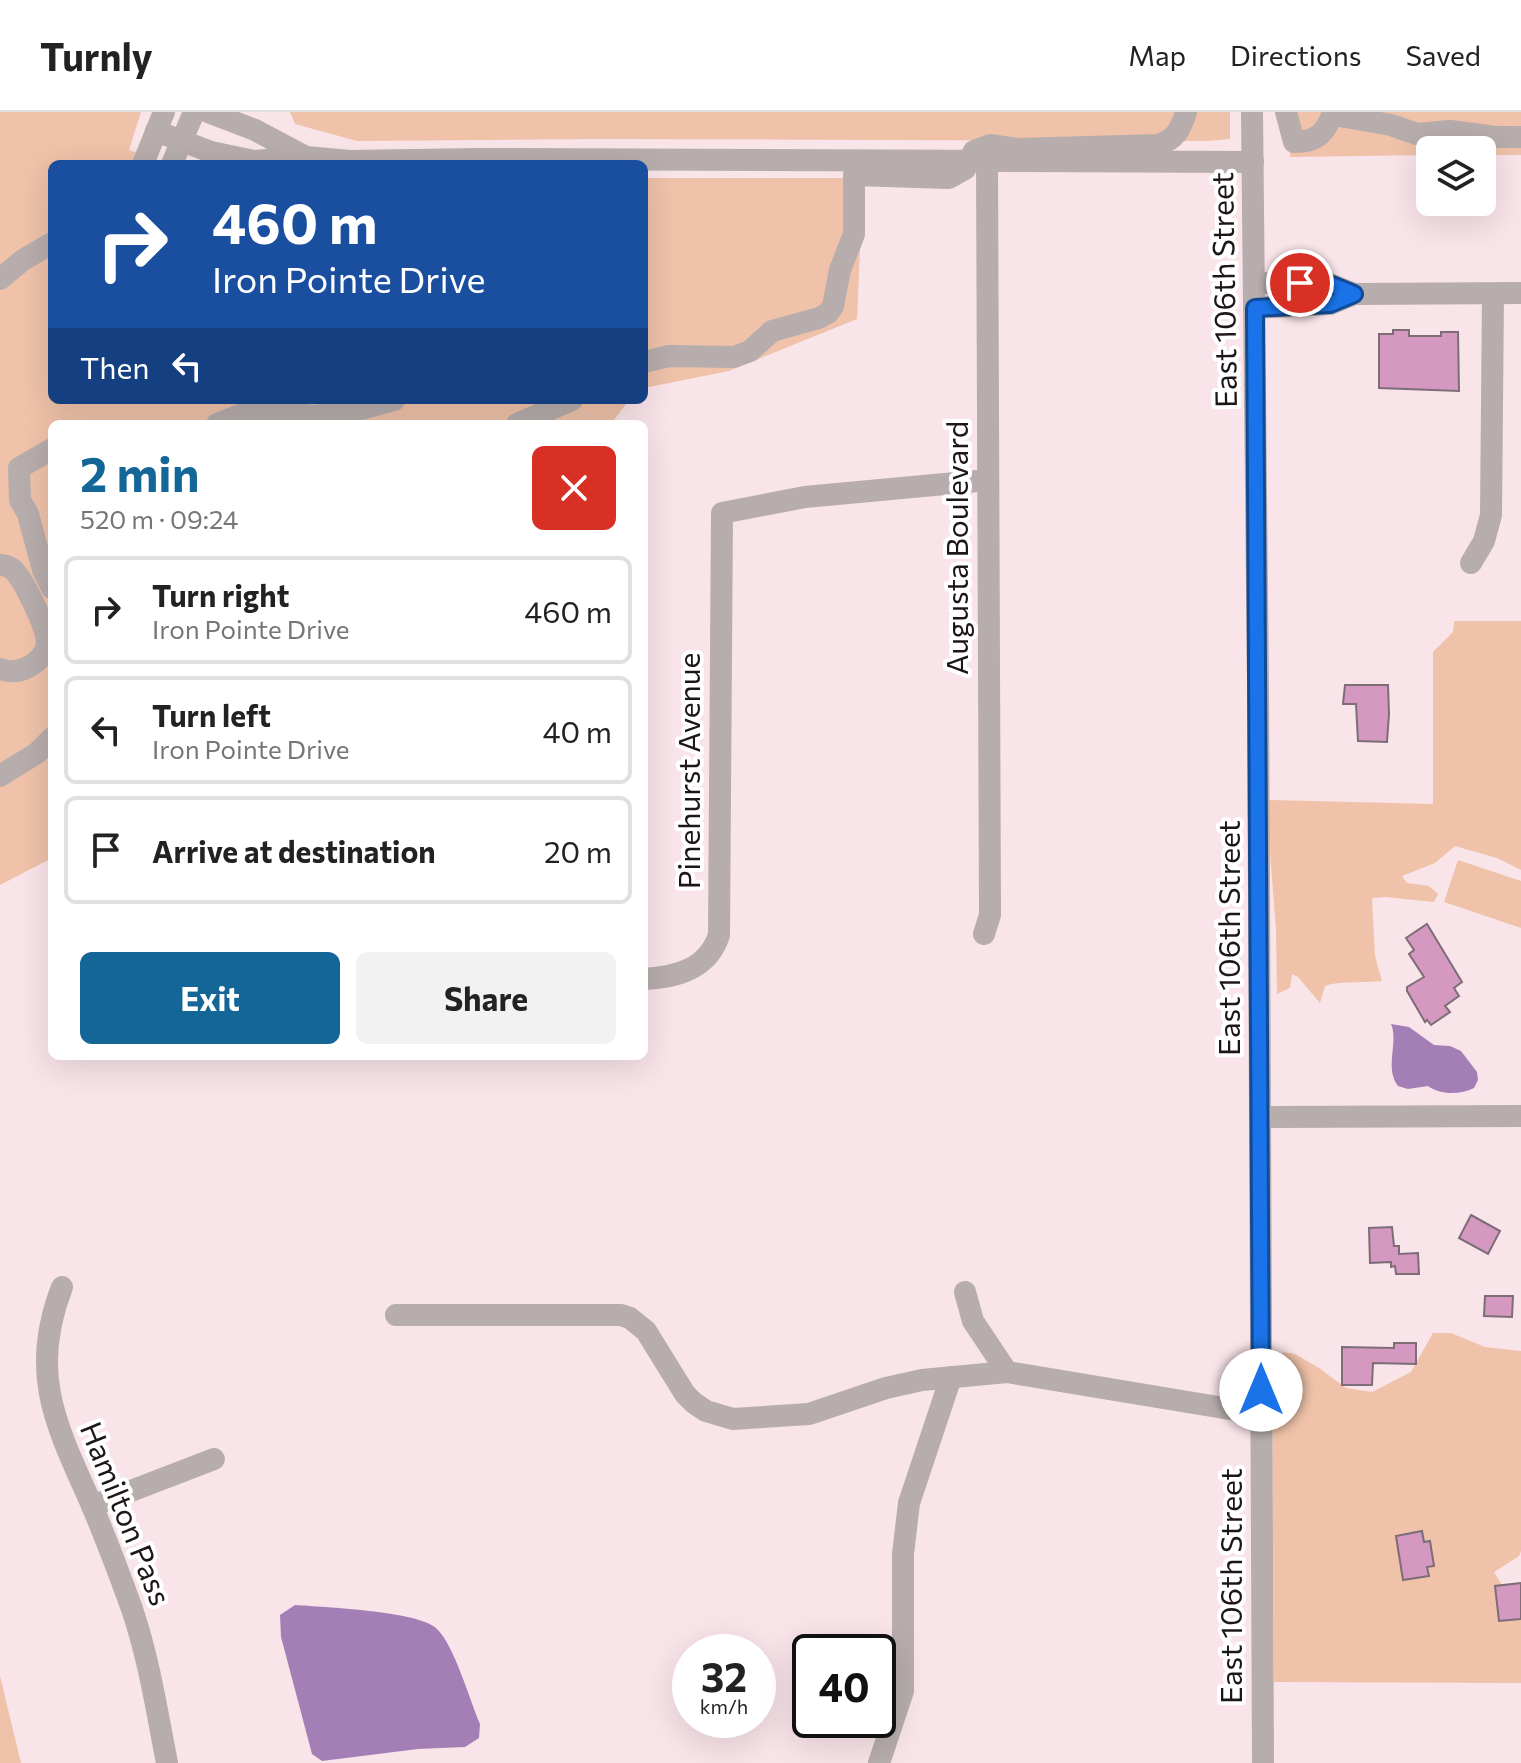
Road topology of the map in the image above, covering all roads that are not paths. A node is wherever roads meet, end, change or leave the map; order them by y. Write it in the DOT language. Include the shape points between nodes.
graph roads {
  1 [pos="194,112"];
  2 [pos="208,112"];
  3 [pos="1186,112"];
  4 [pos="1252,112"];
  5 [pos="1286,112"];
  6 [pos="1334,112"];
  7 [pos="160,121"];
  8 [pos="1521,137"];
  9 [pos="183,141"];
  10 [pos="306,157"];
  11 [pos="145,160"];
  12 [pos="174,160"];
  13 [pos="249,160"];
  14 [pos="267,160"];
  15 [pos="338,160"];
  16 [pos="414,160"];
  17 [pos="978,161"];
  18 [pos="1253,162"];
  19 [pos="48,245"];
  20 [pos="0,279"];
  21 [pos="1255,283"];
  22 [pos="1521,293"];
  23 [pos="1354,294"];
  24 [pos="1493,294"];
  25 [pos="1255,308"];
  26 [pos="648,361"];
  27 [pos="380,404"];
  28 [pos="557,404"];
  29 [pos="227,420"];
  30 [pos="525,420"];
  31 [pos="48,451"];
  32 [pos="988,480"];
  33 [pos="1471,563"];
  34 [pos="0,565"];
  35 [pos="48,580"];
  36 [pos="47,622"];
  37 [pos="0,669"];
  38 [pos="48,742"];
  39 [pos="0,776"];
  40 [pos="984,934"];
  41 [pos="648,979"];
  42 [pos="1521,1116"];
  43 [pos="1261,1117"];
  44 [pos="62,1287"];
  45 [pos="965,1292"];
  46 [pos="396,1315"];
  47 [pos="1007,1372"];
  48 [pos="951,1377"];
  49 [pos="1260,1414"];
  50 [pos="214,1459"];
  51 [pos="92,1506"];
  52 [pos="167,1763"];
  53 [pos="879,1763"];
  54 [pos="1263,1763"];
  1 -- 9 [label="street"];
  2 -- 10 [label="street"];
  3 -- 17 [label="street" via="1179,132 1158,145 990,145 974,151"];
  4 -- 18 [label="street, East 106th Street"];
  5 -- 6 [label="street" via="1294,142 1307,142 1319,137"];
  6 -- 8 [label="street" via="1417,134"];
  7 -- 9 [label="street"];
  7 -- 11 [label="street"];
  9 -- 12 [label="street"];
  9 -- 13 [label="street"];
  10 -- 14 [label="street"];
  10 -- 15 [label="street"];
  16 -- 17 [label="street"];
  17 -- 18 [label="street"];
  17 -- 26 [label="street" via="949,178 854,175 854,234 828,313 772,331 750,351 734,357 669,356"];
  17 -- 32 [label="street, Augusta Boulevard"];
  18 -- 21 [label="street, East 106th Street"];
  19 -- 20 [label="street"];
  21 -- 23 [label="street" via="1327,283"];
  21 -- 25 [label="street, East 106th Street"];
  22 -- 24 [label="street"];
  23 -- 24 [label="street"];
  23 -- 25 [label="street" via="1330,304"];
  24 -- 33 [label="street" via="1491,515"];
  25 -- 43 [label="street, East 106th Street"];
  27 -- 29 [label="street" via="314,416 253,410"];
  28 -- 30 [label="street"];
  31 -- 35 [label="street" via="19,468 18,481"];
  32 -- 40 [label="street, Augusta Boulevard" via="990,915"];
  32 -- 41 [label="street, Pinehurst Avenue" via="805,497 722,513 719,935 710,956 697,966"];
  34 -- 36 [label="street" via="17,573"];
  36 -- 37 [label="street" via="47,642 35,664 20,671"];
  38 -- 39 [label="street"];
  42 -- 43 [label="street"];
  43 -- 49 [label="street, East 106th Street"];
  44 -- 51 [label="street, Hamilton Pass" via="51,1316 46,1376 55,1421"];
  45 -- 47 [label="street" via="973,1321"];
  46 -- 48 [label="street" via="621,1315 646,1331 694,1403 733,1419 809,1414 886,1388"];
  47 -- 48 [label="street"];
  47 -- 49 [label="street"];
  48 -- 53 [label="street" via="909,1503 903,1554 903,1691"];
  49 -- 54 [label="street, East 106th Street"];
  50 -- 51 [label="street"];
  51 -- 52 [label="street, Hamilton Pass" via="140,1633"];
}
